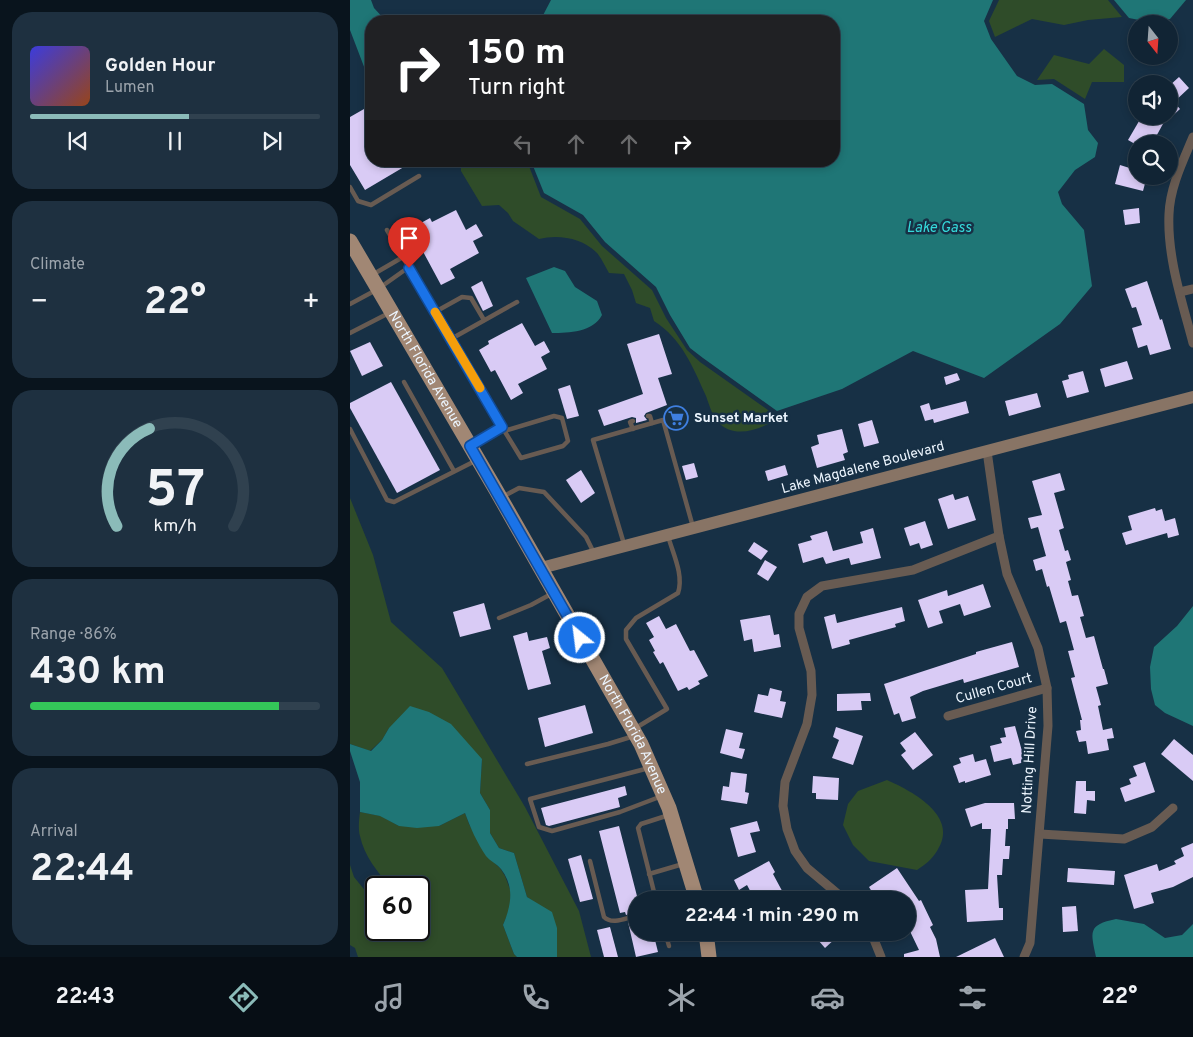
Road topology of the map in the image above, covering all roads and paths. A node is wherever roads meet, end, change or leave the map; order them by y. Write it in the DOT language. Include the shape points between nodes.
graph roads {
  1 [pos="1193,136"];
  2 [pos="419,176"];
  3 [pos="350,187"];
  4 [pos="387,230"];
  5 [pos="350,241"];
  6 [pos="403,257"];
  7 [pos="409,268"];
  8 [pos="374,282"];
  9 [pos="1193,289"];
  10 [pos="1180,292"];
  11 [pos="517,302"];
  12 [pos="350,304"];
  13 [pos="391,311"];
  14 [pos="435,312"];
  15 [pos="484,320"];
  16 [pos="350,333"];
  17 [pos="451,339"];
  18 [pos="1193,343"];
  19 [pos="404,382"];
  20 [pos="1193,397"];
  21 [pos="648,416"];
  22 [pos="633,421"];
  23 [pos="652,423"];
  24 [pos="350,429"];
  25 [pos="503,429"];
  26 [pos="633,429"];
  27 [pos="474,452"];
  28 [pos="987,452"];
  29 [pos="454,472"];
  30 [pos="501,497"];
  31 [pos="693,528"];
  32 [pos="668,535"];
  33 [pos="999,536"];
  34 [pos="625,546"];
  35 [pos="594,554"];
  36 [pos="541,568"];
  37 [pos="554,592"];
  38 [pos="499,618"];
  39 [pos="1047,688"];
  40 [pos="948,716"];
  41 [pos="634,733"];
  42 [pos="527,764"];
  43 [pos="651,767"];
  44 [pos="663,796"];
  45 [pos="1173,808"];
  46 [pos="671,814"];
  47 [pos="1040,834"];
  48 [pos="590,861"];
  49 [pos="687,863"];
  50 [pos="649,874"];
  51 [pos="654,891"];
  52 [pos="695,891"];
  53 [pos="835,891"];
  54 [pos="628,918"];
  55 [pos="668,941"];
  56 [pos="707,941"];
  57 [pos="875,941"];
  58 [pos="669,946"];
  59 [pos="709,957"];
  60 [pos="881,957"];
  61 [pos="1024,957"];
  1 -- 10 [label="street" via="1175,180 1169,212 1170,248"];
  2 -- 3 [label="lane" via="369,205 358,201"];
  4 -- 6 [label="lane"];
  5 -- 8 [label="main road, North Florida Avenue"];
  6 -- 7 [label="lane"];
  6 -- 8 [label="lane"];
  7 -- 8 [label="lane"];
  7 -- 14 [label="lane"];
  8 -- 12 [label="lane"];
  8 -- 13 [label="main road, North Florida Avenue"];
  9 -- 10 [label="street"];
  10 -- 18 [label="street"];
  11 -- 15 [label="lane"];
  13 -- 16 [label="lane"];
  13 -- 27 [label="main road, North Florida Avenue"];
  14 -- 15 [label="lane" via="462,297 471,298"];
  14 -- 17 [label="lane"];
  15 -- 17 [label="lane"];
  17 -- 25 [label="lane"];
  19 -- 29 [label="lane"];
  20 -- 28 [label="street, Lake Magdalene Boulevard"];
  21 -- 23 [label="lane"];
  22 -- 26 [label="lane" via="630,422"];
  23 -- 26 [label="lane"];
  23 -- 31 [label="lane" via="663,420"];
  24 -- 29 [label="lane" via="390,502"];
  25 -- 25 [label="lane" via="521,458 563,446 568,441 562,418 554,416"];
  25 -- 27 [label="lane"];
  26 -- 34 [label="lane" via="593,440"];
  27 -- 29 [label="lane"];
  27 -- 30 [label="main road, North Florida Avenue"];
  28 -- 31 [label="street, Lake Magdalene Boulevard"];
  28 -- 33 [label="street, Notting Hill Drive"];
  30 -- 35 [label="lane" via="519,488 544,492 586,537"];
  30 -- 36 [label="main road, North Florida Avenue"];
  31 -- 32 [label="street, Lake Magdalene Boulevard"];
  32 -- 34 [label="street, Lake Magdalene Boulevard"];
  32 -- 41 [label="lane" via="681,584 678,593 636,618 626,630 626,639 667,709"];
  33 -- 39 [label="street, Notting Hill Drive" via="1007,574 1038,648"];
  33 -- 53 [label="street" via="913,570 822,586 807,597 799,614 799,628 811,671 812,696 807,724 785,782 783,806 787,829 796,851 808,868"];
  34 -- 35 [label="street, Lake Magdalene Boulevard"];
  35 -- 36 [label="street, Lake Magdalene Boulevard"];
  36 -- 37 [label="main road, North Florida Avenue"];
  37 -- 38 [label="lane"];
  37 -- 41 [label="main road, North Florida Avenue"];
  39 -- 40 [label="street, Cullen Court"];
  39 -- 47 [label="street, Notting Hill Drive" via="1048,726"];
  41 -- 42 [label="lane" via="608,744"];
  41 -- 43 [label="main road, North Florida Avenue"];
  43 -- 44 [label="main road, North Florida Avenue"];
  43 -- 44 [label="lane" via="530,800 539,827 552,831"];
  44 -- 46 [label="main road, North Florida Avenue"];
  45 -- 47 [label="street" via="1152,828 1124,839"];
  46 -- 49 [label="main road, North Florida Avenue"];
  46 -- 50 [label="lane" via="640,824 638,828"];
  47 -- 61 [label="street, Notting Hill Drive" via="1030,942"];
  48 -- 54 [label="lane" via="604,917 612,921"];
  49 -- 50 [label="lane"];
  49 -- 52 [label="main road, North Florida Avenue"];
  50 -- 51 [label="lane"];
  55 -- 58 [label="lane"];
  56 -- 59 [label="main road"];
  57 -- 60 [label="street"];
}
